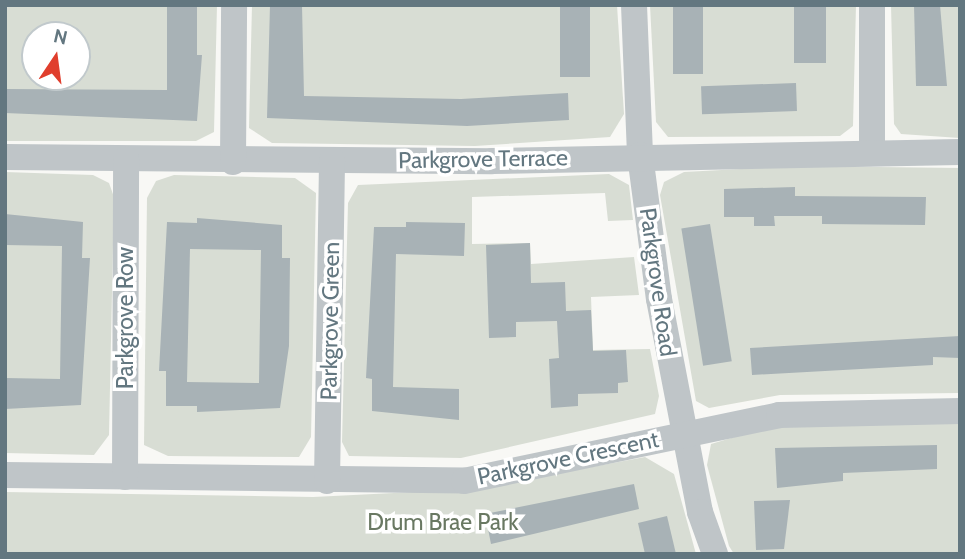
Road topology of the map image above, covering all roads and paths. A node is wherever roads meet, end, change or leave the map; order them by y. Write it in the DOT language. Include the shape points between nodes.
graph roads {
  1 [pos="234,5"];
  2 [pos="634,5"];
  3 [pos="872,5"];
  4 [pos="872,150"];
  5 [pos="960,152"];
  6 [pos="640,155"];
  7 [pos="5,157"];
  8 [pos="126,159"];
  9 [pos="332,160"];
  10 [pos="233,162"];
  11 [pos="960,411"];
  12 [pos="685,432"];
  13 [pos="5,475"];
  14 [pos="125,477"];
  15 [pos="327,481"];
  16 [pos="715,554"];
  1 -- 10 [label="street"];
  2 -- 6 [label="street, Parkgrove Road"];
  3 -- 4 [label="street"];
  4 -- 5 [label="street, Parkgrove Terrace"];
  4 -- 6 [label="street, Parkgrove Terrace"];
  6 -- 9 [label="street, Parkgrove Terrace"];
  6 -- 12 [label="street, Parkgrove Road"];
  7 -- 8 [label="street, Parkgrove Terrace"];
  8 -- 10 [label="street, Parkgrove Terrace"];
  8 -- 14 [label="street, Parkgrove Row"];
  9 -- 10 [label="street, Parkgrove Terrace"];
  9 -- 15 [label="street, Parkgrove Green"];
  11 -- 12 [label="street, Parkgrove Crescent" via="821,411"];
  12 -- 15 [label="street, Parkgrove Crescent" via="489,477"];
  12 -- 16 [label="street, Parkgrove Road" via="700,512"];
  13 -- 14 [label="street, Parkgrove Crescent"];
  14 -- 15 [label="street, Parkgrove Crescent"];
}
